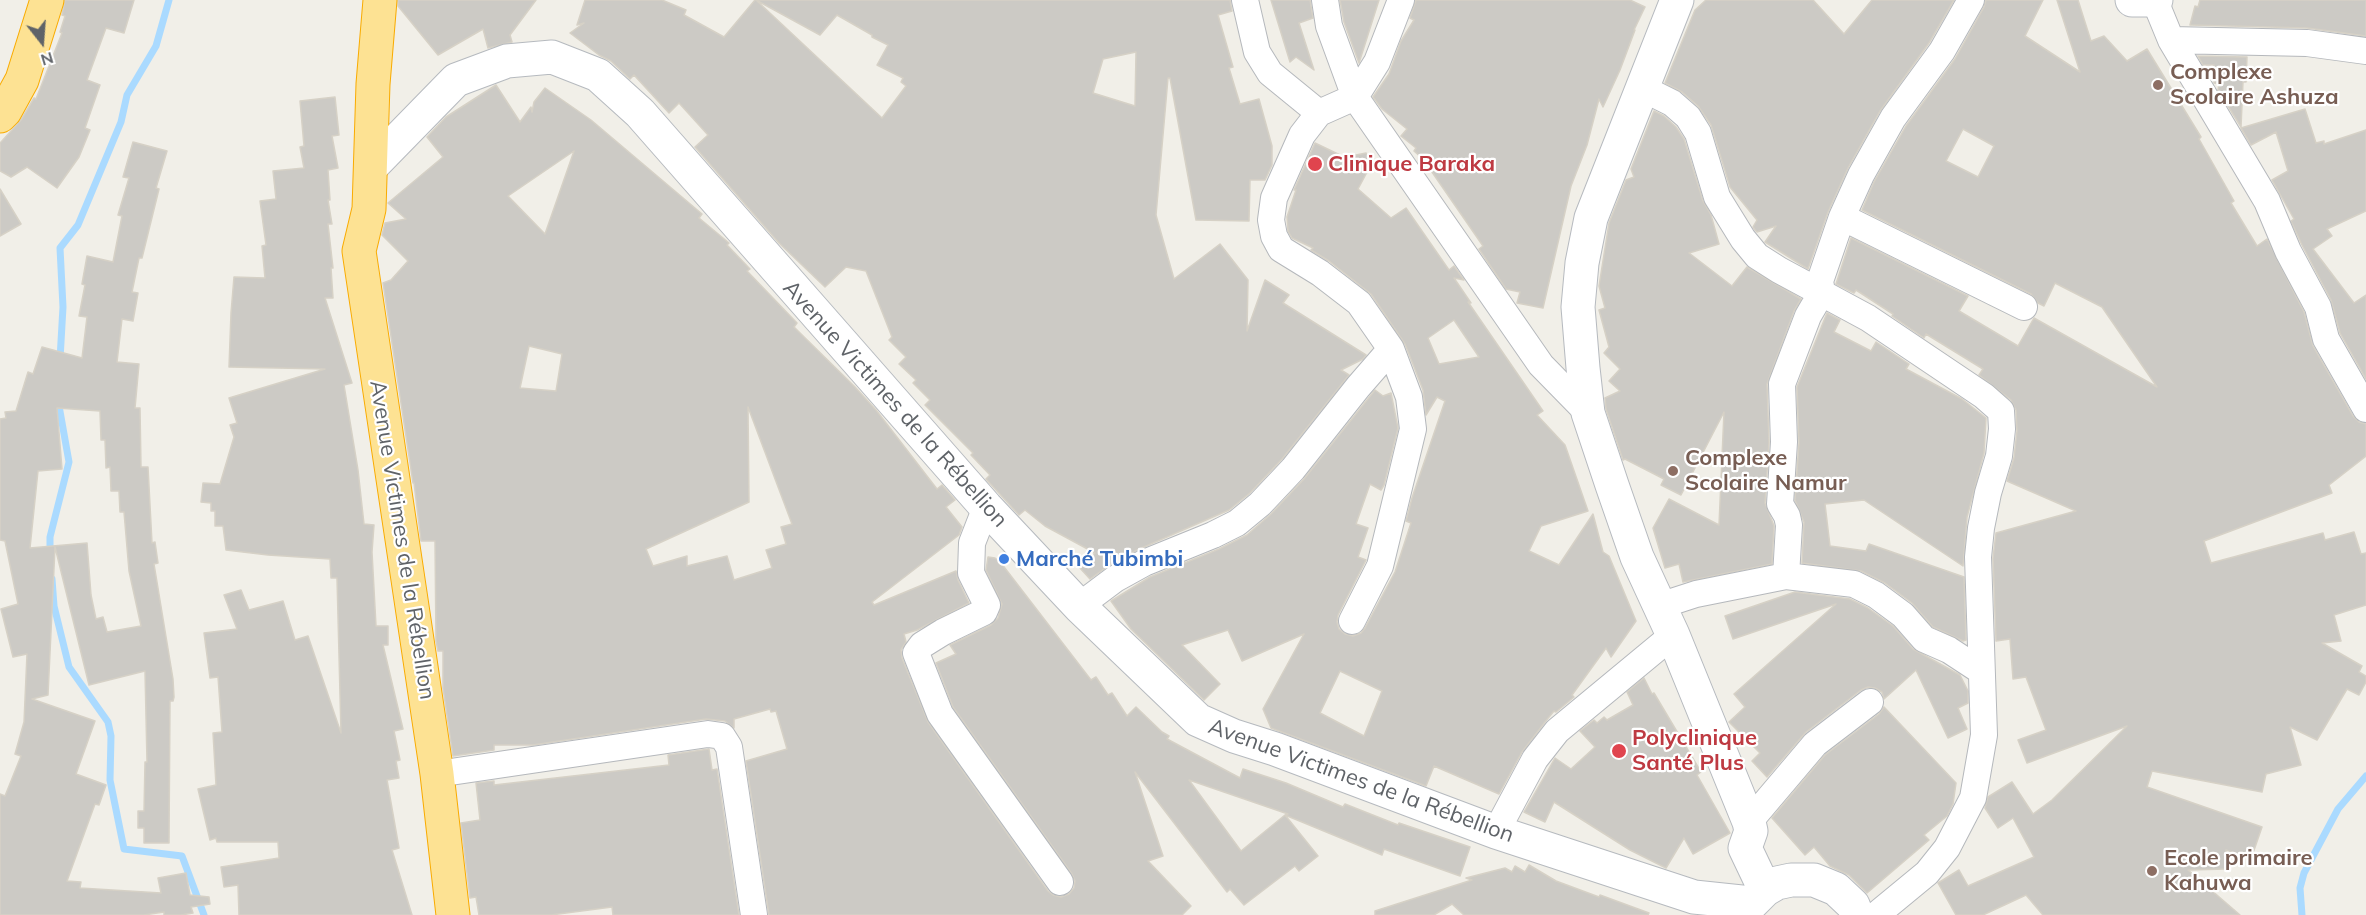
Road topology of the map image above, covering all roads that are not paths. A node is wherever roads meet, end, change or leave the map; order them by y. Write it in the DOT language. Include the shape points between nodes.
graph roads {
  1 [pos="47,0"];
  2 [pos="380,0"];
  3 [pos="1245,0"];
  4 [pos="1325,0"];
  5 [pos="1401,0"];
  6 [pos="1677,0"];
  7 [pos="1971,0"];
  8 [pos="2148,0"];
  9 [pos="2171,40"];
  10 [pos="2366,51"];
  11 [pos="1642,88"];
  12 [pos="1355,97"];
  13 [pos="1319,113"];
  14 [pos="0,116"];
  15 [pos="372,166"];
  16 [pos="1842,217"];
  17 [pos="1822,292"];
  18 [pos="2024,307"];
  19 [pos="1392,349"];
  20 [pos="2366,409"];
  21 [pos="1588,413"];
  22 [pos="986,507"];
  23 [pos="1786,576"];
  24 [pos="1079,606"];
  25 [pos="1659,606"];
  26 [pos="1352,621"];
  27 [pos="1673,635"];
  28 [pos="1981,671"];
  29 [pos="1870,702"];
  30 [pos="437,774"];
  31 [pos="1750,826"];
  32 [pos="1496,832"];
  33 [pos="1060,882"];
  34 [pos="1763,897"];
  35 [pos="1702,906"];
  36 [pos="453,915"];
  37 [pos="754,915"];
  38 [pos="1857,915"];
  39 [pos="1876,915"];
  1 -- 14 [label="highway" via="22,80"];
  2 -- 15 [label="highway, Avenue Victimes de la Rébellion"];
  3 -- 13 [label="street" via="1257,52 1270,73"];
  4 -- 12 [label="street" via="1329,26"];
  5 -- 12 [label="street" via="1377,62"];
  6 -- 11 [label="street"];
  7 -- 16 [label="street" via="1942,51 1893,118"];
  8 -- 9 [label="street"];
  9 -- 10 [label="street" via="2307,43"];
  9 -- 20 [label="street" via="2267,201 2318,307 2326,339"];
  11 -- 17 [label="street" via="1672,103 1688,117 1698,133 1717,198 1757,256"];
  11 -- 21 [label="street" via="1591,218 1582,263 1578,307"];
  12 -- 13 [label="street"];
  12 -- 21 [label="street" via="1541,365"];
  13 -- 19 [label="street" via="1302,135 1274,198 1274,236 1281,249 1359,303"];
  15 -- 22 [label="street, Avenue Victimes de la Rébellion" via="456,80 507,61 552,57 598,75 640,113"];
  15 -- 30 [label="highway, Avenue Victimes de la Rébellion" via="369,209 359,251"];
  16 -- 17 [label="street" via="1820,281"];
  16 -- 18 [label="street"];
  17 -- 23 [label="street" via="1808,316 1782,384 1780,504 1789,525"];
  17 -- 28 [label="street" via="1868,318 2001,411 1999,456 1988,493 1978,557"];
  19 -- 24 [label="street" via="1293,469 1237,523 1135,568"];
  19 -- 26 [label="street" via="1408,397 1413,429 1380,566"];
  21 -- 25 [label="street" via="1637,557"];
  22 -- 24 [label="street, Avenue Victimes de la Rébellion"];
  22 -- 33 [label="street" via="972,543 971,563 971,573 987,605 984,612 943,632 916,653 940,714"];
  23 -- 25 [label="street" via="1696,594"];
  23 -- 28 [label="street" via="1854,584 1903,615 1924,639"];
  24 -- 32 [label="street, Avenue Victimes de la Rébellion" via="1198,720"];
  25 -- 27 [label="street"];
  27 -- 31 [label="street"];
  27 -- 32 [label="street" via="1557,731 1535,759"];
  28 -- 39 [label="street" via="1984,735 1973,798 1947,848 1926,873"];
  29 -- 31 [label="street" via="1815,744"];
  30 -- 36 [label="highway, Avenue Victimes de la Rébellion"];
  30 -- 37 [label="street" via="708,734 722,736 729,747"];
  31 -- 34 [label="street" via="1745,848"];
  32 -- 35 [label="street, Avenue Victimes de la Rébellion"];
  34 -- 35 [label="street, Avenue Victimes de la Rébellion"];
  34 -- 38 [label="street, Avenue Victimes de la Rébellion" via="1814,880 1836,889 1853,905"];
}
